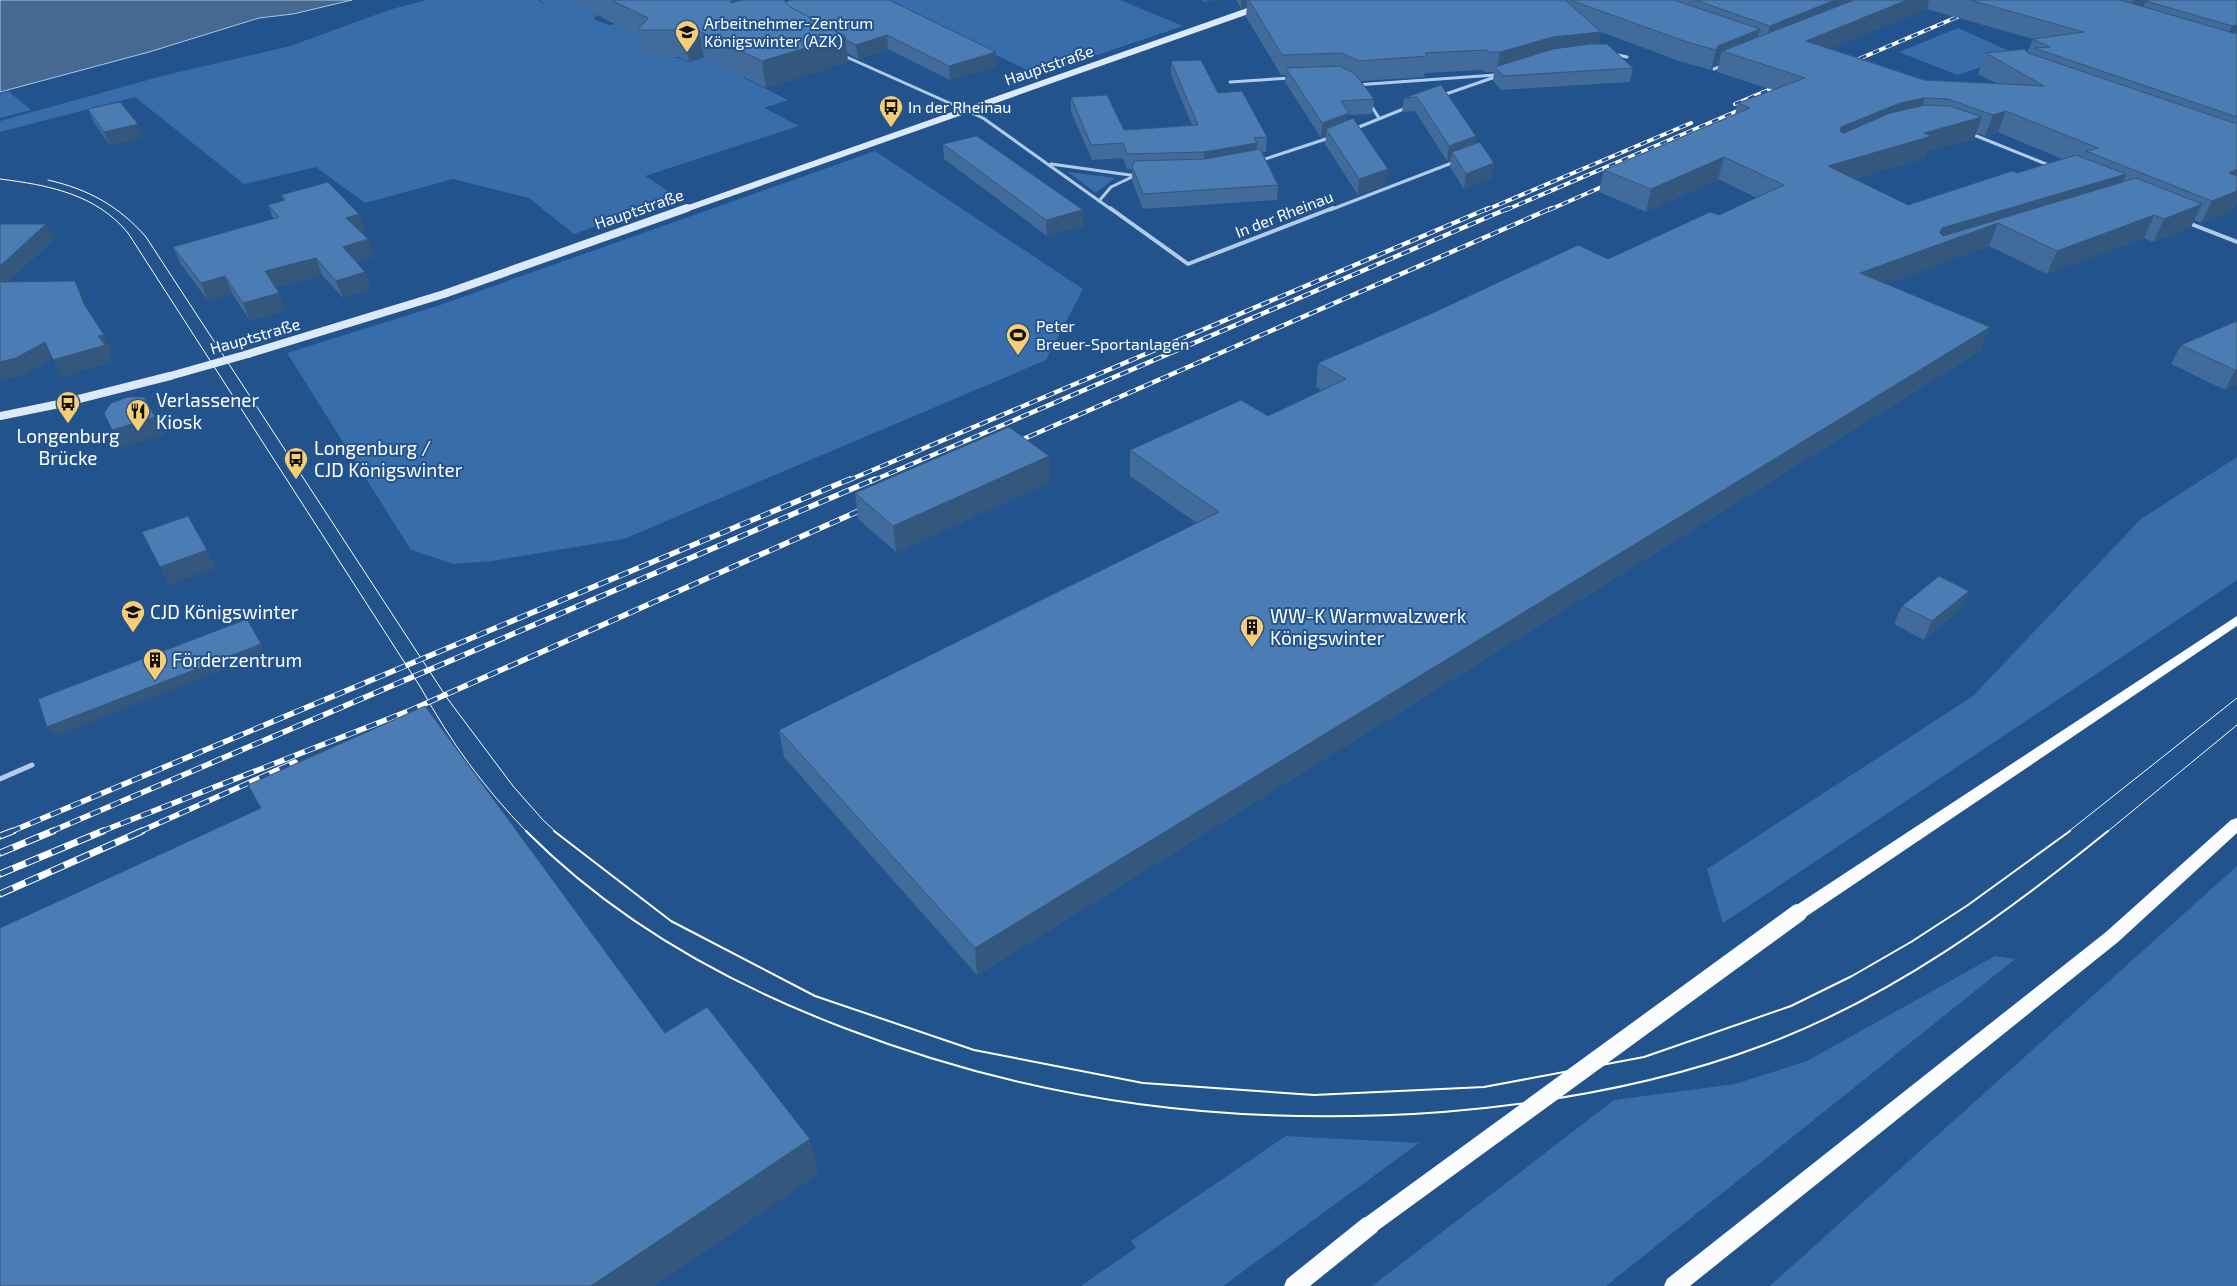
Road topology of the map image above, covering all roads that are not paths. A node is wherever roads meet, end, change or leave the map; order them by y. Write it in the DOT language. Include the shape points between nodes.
graph roads {
  1 [pos="1278,0"];
  2 [pos="838,53"];
  3 [pos="1611,54"];
  4 [pos="1627,57"];
  5 [pos="1731,62"];
  6 [pos="1714,69"];
  7 [pos="1296,78"];
  8 [pos="1230,82"];
  9 [pos="1361,91"];
  10 [pos="1365,98"];
  11 [pos="1433,98"];
  12 [pos="1415,105"];
  13 [pos="966,110"];
  14 [pos="1379,118"];
  15 [pos="1348,131"];
  16 [pos="1966,131"];
  17 [pos="1340,134"];
  18 [pos="1463,159"];
  19 [pos="1250,163"];
  20 [pos="1049,164"];
  21 [pos="2054,168"];
  22 [pos="1134,176"];
  23 [pos="1143,176"];
  24 [pos="1099,201"];
  25 [pos="2177,218"];
  26 [pos="2237,242"];
  27 [pos="0,416"];
  28 [pos="2237,620"];
  29 [pos="32,765"];
  30 [pos="0,779"];
  31 [pos="2237,824"];
  32 [pos="1294,1286"];
  33 [pos="1674,1286"];
  1 -- 13 [label="main road, Hauptstraße"];
  2 -- 13 [label="street, In der Rheinau"];
  3 -- 4 [label="street"];
  5 -- 6 [label="street"];
  7 -- 8 [label="street"];
  9 -- 11 [label="street" via="1355,83 1504,74"];
  10 -- 14 [label="street"];
  12 -- 14 [label="street"];
  13 -- 20 [label="street, In der Rheinau" via="983,118"];
  13 -- 27 [label="main road, Hauptstraße, bridge" via="444,294 170,376"];
  14 -- 15 [label="street"];
  16 -- 21 [label="street"];
  17 -- 19 [label="street"];
  18 -- 24 [label="street, In der Rheinau" via="1188,264"];
  20 -- 22 [label="street, In der Rheinau"];
  20 -- 24 [label="street, In der Rheinau"];
  22 -- 23 [label="street, In der Rheinau"];
  22 -- 24 [label="street, In der Rheinau" via="1111,187"];
  25 -- 26 [label="street"];
  28 -- 32 [label="highway, bridge" via="1798,913 1370,1225"];
  29 -- 30 [label="street"];
  31 -- 33 [label="highway" via="2112,937"];
}
